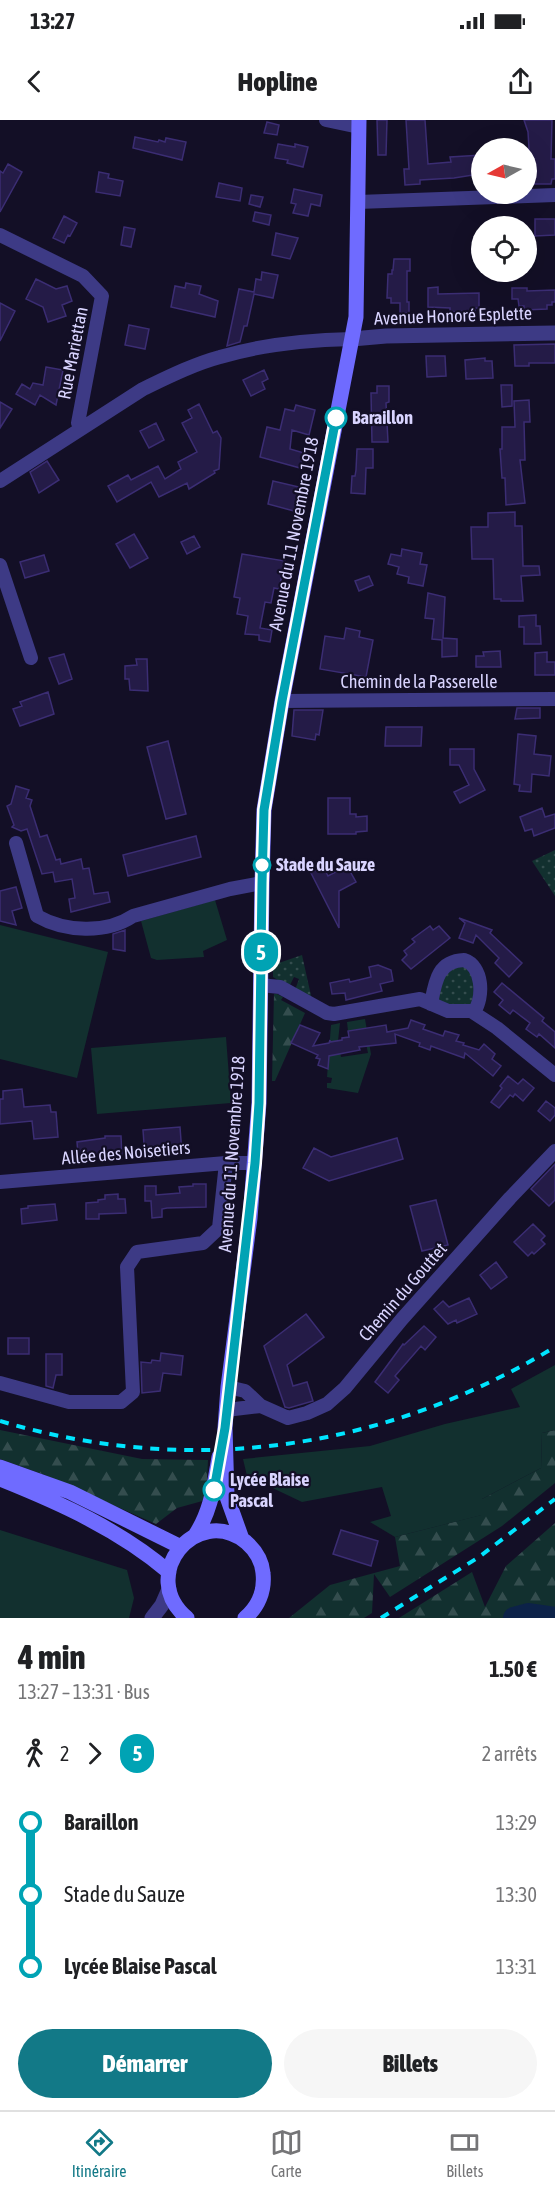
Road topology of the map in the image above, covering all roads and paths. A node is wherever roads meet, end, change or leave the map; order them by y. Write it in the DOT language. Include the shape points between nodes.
graph roads {
  1 [pos="326,120"];
  2 [pos="359,124"];
  3 [pos="555,195"];
  4 [pos="358,202"];
  5 [pos="0,235"];
  6 [pos="555,333"];
  7 [pos="352,339"];
  8 [pos="81,428"];
  9 [pos="0,481"];
  10 [pos="0,566"];
  11 [pos="31,658"];
  12 [pos="555,699"];
  13 [pos="282,701"];
  14 [pos="16,843"];
  15 [pos="262,883"];
  16 [pos="260,985"];
  17 [pos="431,1004"];
  18 [pos="474,1012"];
  19 [pos="555,1075"];
  20 [pos="555,1151"];
  21 [pos="226,1163"];
  22 [pos="255,1163"];
  23 [pos="0,1182"];
  24 [pos="0,1383"];
  25 [pos="228,1387"];
  26 [pos="261,1406"];
  27 [pos="226,1410"];
  28 [pos="225,1428"];
  29 [pos="0,1467"];
  30 [pos="0,1479"];
  31 [pos="194,1537"];
  32 [pos="242,1539"];
  33 [pos="181,1547"];
  34 [pos="169,1572"];
  35 [pos="169,1589"];
  36 [pos="152,1618"];
  37 [pos="187,1618"];
  38 [pos="245,1618"];
  1 -- 2 [label="street"];
  2 -- 4 [label="main road, Avenue du 11 Novembre 1918"];
  3 -- 4 [label="street"];
  4 -- 7 [label="main road, Avenue du 11 Novembre 1918"];
  5 -- 8 [label="street, Rue Mariettan" via="83,276 102,296 78,423"];
  6 -- 7 [label="street, Avenue Honoré Esplette"];
  7 -- 8 [label="street" via="289,342 219,357 143,388"];
  7 -- 13 [label="main road, Avenue du 11 Novembre 1918"];
  8 -- 9 [label="street"];
  10 -- 11 [label="street"];
  12 -- 13 [label="street, Chemin de la Passerelle"];
  13 -- 15 [label="main road, Avenue du 11 Novembre 1918" via="264,810"];
  14 -- 15 [label="street" via="37,915 50,923 88,930"];
  15 -- 16 [label="main road, Avenue du 11 Novembre 1918"];
  16 -- 17 [label="street" via="280,987 334,1014 420,999"];
  16 -- 22 [label="main road, Avenue du 11 Novembre 1918"];
  17 -- 18 [label="street" via="448,1011"];
  17 -- 18 [label="street" via="438,975 451,962 464,960 475,966 479,974 480,997"];
  18 -- 19 [label="street"];
  20 -- 26 [label="street, Chemin du Gouttet" via="327,1404 288,1418"];
  21 -- 22 [label="street, Allée des Noisetiers"];
  21 -- 23 [label="street, Allée des Noisetiers"];
  21 -- 24 [label="street" via="219,1228 203,1243 137,1252 127,1267 133,1392 121,1402 69,1401"];
  22 -- 25 [label="main road, Avenue du 11 Novembre 1918"];
  25 -- 26 [label="street, Chemin du Gouttet" via="245,1391"];
  25 -- 27 [label="main road, Avenue du 11 Novembre 1918"];
  26 -- 27 [label="street, Chemin du Gouttet"];
  27 -- 28 [label="main road, Avenue du 11 Novembre 1918"];
  28 -- 31 [label="main road, Avenue du 11 Novembre 1918" via="211,1504"];
  28 -- 32 [label="main road, Avenue du 11 Novembre 1918" via="227,1497"];
  29 -- 33 [label="main road" via="70,1492"];
  30 -- 34 [label="main road" via="60,1503 132,1544"];
  31 -- 32 [label="main road" via="218,1532"];
  31 -- 33 [label="main road"];
  32 -- 38 [label="main road, Avenue du 11 Novembre 1918" via="260,1561 264,1579 260,1598"];
  33 -- 34 [label="main road"];
  34 -- 35 [label="main road"];
  35 -- 36 [label="street"];
  35 -- 37 [label="main road" via="177,1608"];
}
